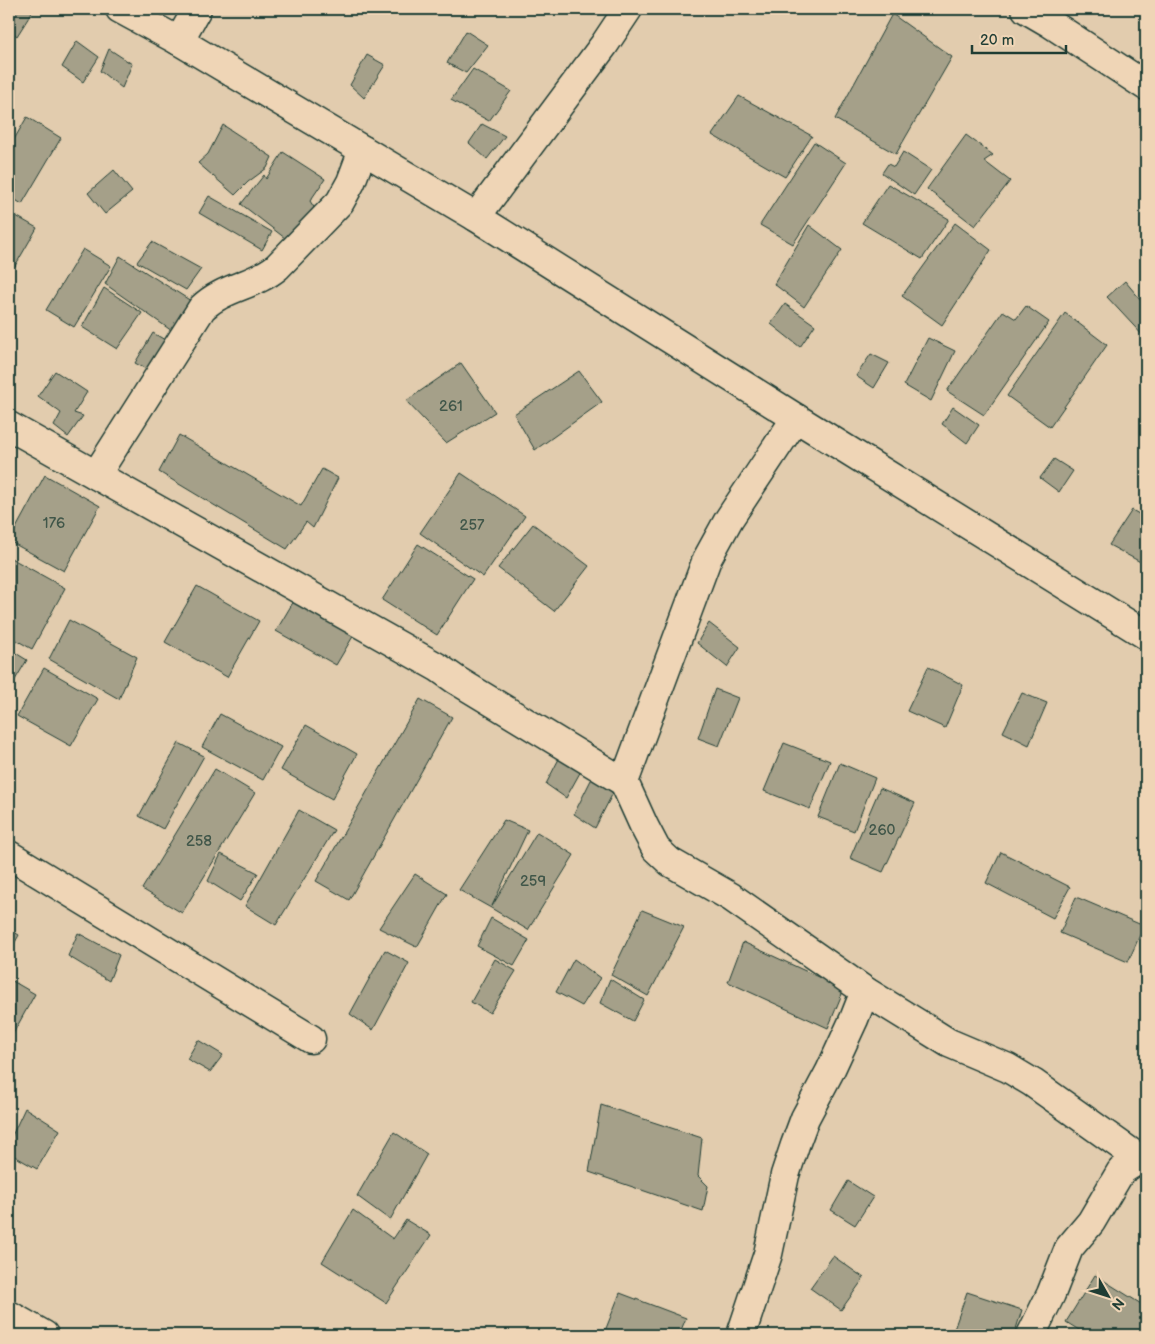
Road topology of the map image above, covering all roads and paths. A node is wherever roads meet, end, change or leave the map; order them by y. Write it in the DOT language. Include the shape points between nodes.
graph roads {
  1 [pos="120,9"];
  2 [pos="197,9"];
  3 [pos="628,9"];
  4 [pos="1026,9"];
  5 [pos="179,41"];
  6 [pos="1146,86"];
  7 [pos="363,150"];
  8 [pos="476,217"];
  9 [pos="796,418"];
  10 [pos="9,426"];
  11 [pos="96,475"];
  12 [pos="1146,635"];
  13 [pos="624,782"];
  14 [pos="9,855"];
  15 [pos="865,990"];
  16 [pos="311,1039"];
  17 [pos="1132,1159"];
  18 [pos="9,1315"];
  19 [pos="44,1335"];
  20 [pos="741,1335"];
  21 [pos="1031,1335"];
  1 -- 5 [label="street"];
  2 -- 5 [label="street"];
  3 -- 8 [label="street"];
  4 -- 6 [label="street"];
  5 -- 7 [label="street"];
  7 -- 8 [label="street"];
  7 -- 11 [label="street" via="340,202 277,267 267,275 215,296 202,308"];
  8 -- 9 [label="street"];
  9 -- 12 [label="street"];
  9 -- 13 [label="street" via="729,519 707,559"];
  10 -- 11 [label="street"];
  11 -- 13 [label="street" via="439,668"];
  13 -- 15 [label="street" via="656,849 670,862 731,897"];
  14 -- 16 [label="street"];
  15 -- 17 [label="street" via="949,1043 1008,1068 1033,1083"];
  15 -- 20 [label="street" via="795,1145 768,1254"];
  17 -- 21 [label="street" via="1091,1222 1069,1248"];
  18 -- 19 [label="street"];
}
